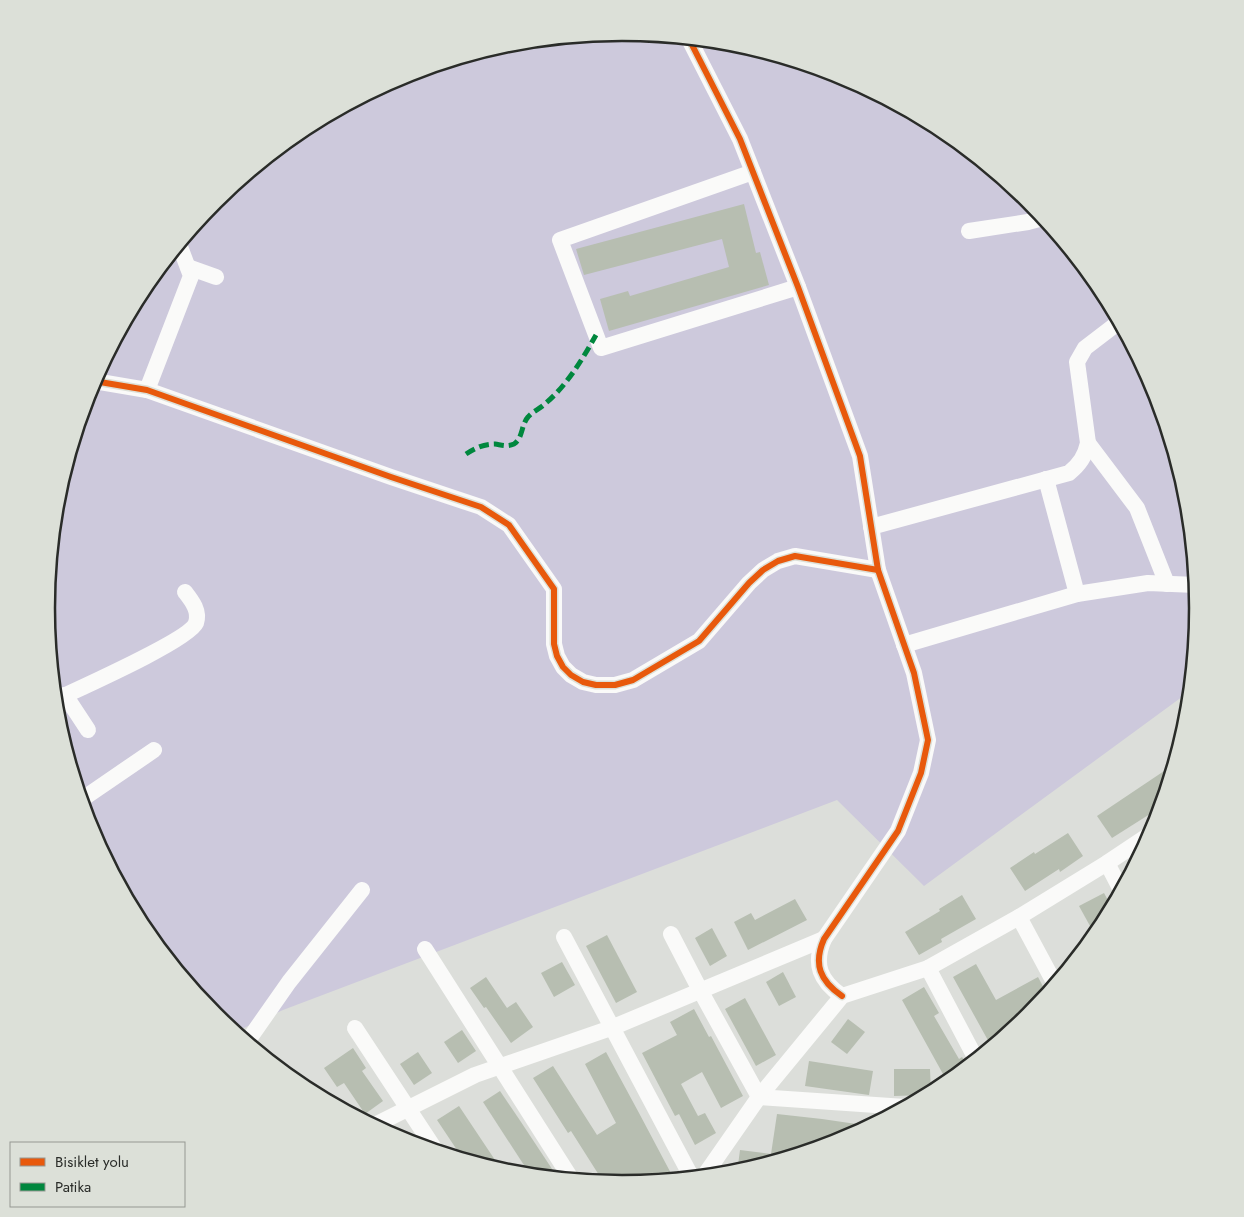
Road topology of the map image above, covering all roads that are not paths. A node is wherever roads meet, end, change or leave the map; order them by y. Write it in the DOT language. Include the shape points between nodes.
graph roads {
  1 [pos="692,46"];
  2 [pos="753,172"];
  3 [pos="1035,220"];
  4 [pos="970,231"];
  5 [pos="182,251"];
  6 [pos="175,259"];
  7 [pos="187,265"];
  8 [pos="216,276"];
  9 [pos="798,287"];
  10 [pos="1114,326"];
  11 [pos="102,382"];
  12 [pos="147,390"];
  13 [pos="1088,443"];
  14 [pos="1046,479"];
  15 [pos="871,527"];
  16 [pos="878,570"];
  17 [pos="1167,584"];
  18 [pos="1188,585"];
  19 [pos="185,592"];
  20 [pos="1076,594"];
  21 [pos="904,646"];
  22 [pos="62,697"];
  23 [pos="63,702"];
  24 [pos="88,730"];
  25 [pos="154,750"];
  26 [pos="87,796"];
  27 [pos="1139,842"];
  28 [pos="1107,863"];
  29 [pos="1118,884"];
  30 [pos="362,890"];
  31 [pos="1019,918"];
  32 [pos="671,934"];
  33 [pos="564,937"];
  34 [pos="824,939"];
  35 [pos="425,949"];
  36 [pos="928,968"];
  37 [pos="1052,978"];
  38 [pos="700,990"];
  39 [pos="842,996"];
  40 [pos="355,1028"];
  41 [pos="611,1028"];
  42 [pos="250,1037"];
  43 [pos="973,1054"];
  44 [pos="501,1067"];
  45 [pos="759,1097"];
  46 [pos="894,1106"];
  47 [pos="407,1108"];
  48 [pos="381,1122"];
  49 [pos="430,1142"];
  50 [pos="709,1169"];
  51 [pos="689,1172"];
  52 [pos="568,1173"];
  1 -- 2 [label="street" via="740,139"];
  2 -- 9 [label="street"];
  2 -- 9 [label="street" via="560,240 601,348"];
  3 -- 4 [label="street"];
  5 -- 7 [label="street"];
  6 -- 7 [label="street"];
  7 -- 8 [label="street"];
  7 -- 12 [label="street" via="192,276"];
  9 -- 15 [label="street" via="860,456"];
  10 -- 13 [label="street" via="1085,348 1077,362"];
  11 -- 12 [label="street"];
  12 -- 16 [label="street" via="482,507 509,525 554,589 557,656 571,675 583,682 615,685 633,680 699,641 750,583 778,561 795,556"];
  13 -- 14 [label="street" via="1079,465 1069,473"];
  13 -- 17 [label="street" via="1137,508"];
  14 -- 15 [label="street"];
  14 -- 20 [label="street"];
  15 -- 16 [label="street"];
  16 -- 21 [label="street"];
  17 -- 18 [label="street"];
  17 -- 20 [label="street" via="1148,583"];
  19 -- 22 [label="street" via="196,610 193,628 161,649"];
  20 -- 21 [label="street"];
  21 -- 34 [label="street" via="914,673 928,740 920,773 898,831"];
  23 -- 24 [label="street"];
  25 -- 26 [label="street"];
  27 -- 28 [label="street"];
  28 -- 29 [label="street"];
  28 -- 31 [label="street"];
  30 -- 42 [label="street" via="289,982"];
  31 -- 36 [label="street"];
  31 -- 37 [label="street"];
  32 -- 38 [label="street"];
  33 -- 41 [label="street"];
  34 -- 38 [label="street"];
  34 -- 39 [label="street" via="818,952 823,978"];
  35 -- 44 [label="street"];
  36 -- 39 [label="street"];
  36 -- 43 [label="street"];
  38 -- 41 [label="street"];
  38 -- 45 [label="street"];
  39 -- 45 [label="street"];
  40 -- 47 [label="street"];
  41 -- 44 [label="street"];
  41 -- 51 [label="street"];
  44 -- 47 [label="street" via="475,1075"];
  44 -- 52 [label="street"];
  45 -- 46 [label="street"];
  45 -- 50 [label="street"];
  47 -- 48 [label="street"];
  47 -- 49 [label="street"];
}
